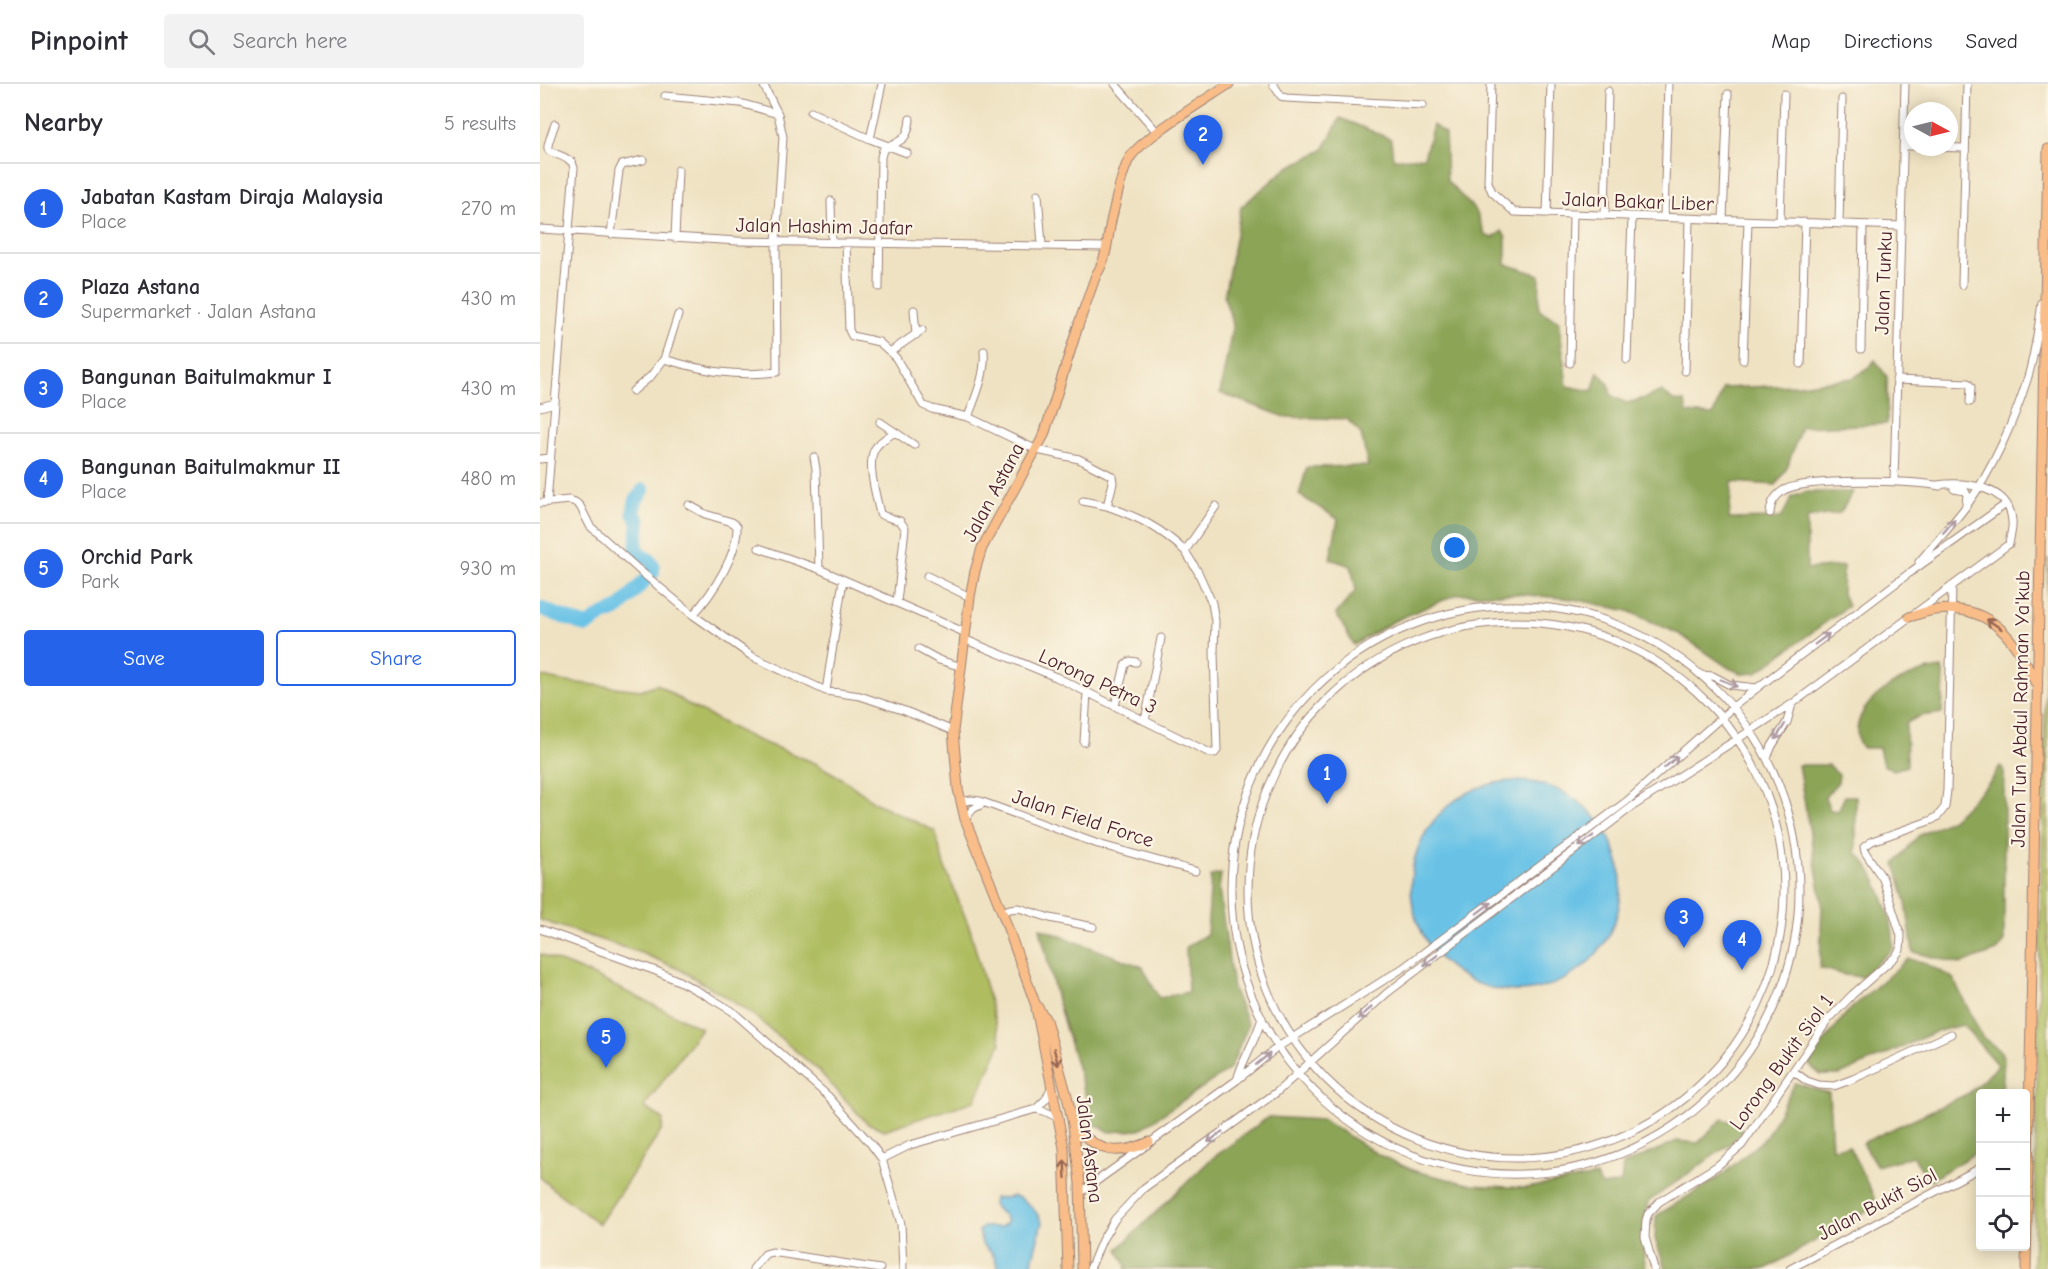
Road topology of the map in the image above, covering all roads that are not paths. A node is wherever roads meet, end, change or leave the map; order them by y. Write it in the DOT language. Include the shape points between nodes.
graph roads {
  1 [pos="763,84"];
  2 [pos="882,84"];
  3 [pos="1115,84"];
  4 [pos="1229,84"];
  5 [pos="1273,84"];
  6 [pos="1491,84"];
  7 [pos="1551,84"];
  8 [pos="1668,84"];
  9 [pos="1905,84"];
  10 [pos="1967,84"];
  11 [pos="1608,91"];
  12 [pos="1728,94"];
  13 [pos="1784,94"];
  14 [pos="665,96"];
  15 [pos="1842,99"];
  16 [pos="1423,105"];
  17 [pos="811,112"];
  18 [pos="778,114"];
  19 [pos="910,120"];
  20 [pos="555,124"];
  21 [pos="1158,133"];
  22 [pos="870,139"];
  23 [pos="890,146"];
  24 [pos="1903,146"];
  25 [pos="1958,148"];
  26 [pos="1965,148"];
  27 [pos="2048,149"];
  28 [pos="907,153"];
  29 [pos="643,160"];
  30 [pos="678,170"];
  31 [pos="1038,194"];
  32 [pos="831,201"];
  33 [pos="1547,214"];
  34 [pos="1573,215"];
  35 [pos="1605,216"];
  36 [pos="1632,217"];
  37 [pos="1664,217"];
  38 [pos="1689,219"];
  39 [pos="1723,220"];
  40 [pos="1780,220"];
  41 [pos="1748,221"];
  42 [pos="1805,222"];
  43 [pos="1839,224"];
  44 [pos="1863,225"];
  45 [pos="1901,226"];
  46 [pos="540,229"];
  47 [pos="569,231"];
  48 [pos="611,234"];
  49 [pos="675,238"];
  50 [pos="776,241"];
  51 [pos="832,242"];
  52 [pos="846,243"];
  53 [pos="880,243"];
  54 [pos="1042,245"];
  55 [pos="1105,247"];
  56 [pos="2045,282"];
  57 [pos="1962,285"];
  58 [pos="879,287"];
  59 [pos="914,310"];
  60 [pos="678,315"];
  61 [pos="1861,349"];
  62 [pos="984,351"];
  63 [pos="890,352"];
  64 [pos="664,359"];
  65 [pos="1627,360"];
  66 [pos="1743,360"];
  67 [pos="1570,363"];
  68 [pos="1801,364"];
  69 [pos="1685,370"];
  70 [pos="1896,380"];
  71 [pos="633,391"];
  72 [pos="1970,402"];
  73 [pos="555,403"];
  74 [pos="540,407"];
  75 [pos="968,417"];
  76 [pos="880,422"];
  77 [pos="895,432"];
  78 [pos="914,445"];
  79 [pos="1037,450"];
  80 [pos="814,457"];
  81 [pos="550,458"];
  82 [pos="540,459"];
  83 [pos="1986,472"];
  84 [pos="1894,482"];
  85 [pos="1937,485"];
  86 [pos="1967,485"];
  87 [pos="1979,487"];
  88 [pos="1083,501"];
  89 [pos="544,503"];
  90 [pos="2006,504"];
  91 [pos="689,505"];
  92 [pos="1107,506"];
  93 [pos="1216,506"];
  94 [pos="1966,506"];
  95 [pos="1770,513"];
  96 [pos="759,548"];
  97 [pos="1185,551"];
  98 [pos="819,569"];
  99 [pos="1912,571"];
  100 [pos="927,576"];
  101 [pos="843,580"];
  102 [pos="1952,586"];
  103 [pos="970,597"];
  104 [pos="897,602"];
  105 [pos="1952,609"];
  106 [pos="693,615"];
  107 [pos="1909,617"];
  108 [pos="966,637"];
  109 [pos="1161,638"];
  110 [pos="919,648"];
  111 [pos="1136,662"];
  112 [pos="962,667"];
  113 [pos="1701,675"];
  114 [pos="1757,688"];
  115 [pos="2038,688"];
  116 [pos="826,691"];
  117 [pos="1087,693"];
  118 [pos="1792,704"];
  119 [pos="1115,706"];
  120 [pos="1733,707"];
  121 [pos="1722,717"];
  122 [pos="1145,721"];
  123 [pos="1750,730"];
  124 [pos="953,731"];
  125 [pos="1738,739"];
  126 [pos="1084,742"];
  127 [pos="1767,758"];
  128 [pos="961,802"];
  129 [pos="984,803"];
  130 [pos="1630,803"];
  131 [pos="965,819"];
  132 [pos="1195,871"];
  133 [pos="1002,912"];
  134 [pos="1093,927"];
  135 [pos="540,929"];
  136 [pos="1035,1002"];
  137 [pos="1262,1018"];
  138 [pos="1951,1035"];
  139 [pos="1292,1039"];
  140 [pos="1278,1047"];
  141 [pos="1310,1062"];
  142 [pos="1793,1071"];
  143 [pos="1299,1074"];
  144 [pos="1237,1080"];
  145 [pos="1052,1085"];
  146 [pos="1035,1109"];
  147 [pos="1059,1118"];
  148 [pos="2030,1123"];
  149 [pos="1073,1125"];
  150 [pos="1149,1142"];
  151 [pos="882,1159"];
  152 [pos="1976,1170"];
  153 [pos="1080,1193"];
  154 [pos="2027,1197"];
  155 [pos="753,1269"];
  156 [pos="880,1269"];
  157 [pos="903,1269"];
  158 [pos="1069,1269"];
  159 [pos="1082,1269"];
  160 [pos="1090,1269"];
  161 [pos="1654,1269"];
  162 [pos="1790,1269"];
  163 [pos="2026,1269"];
  1 -- 18 [label="street"];
  2 -- 22 [label="street"];
  3 -- 21 [label="street"];
  4 -- 21 [label="main road"];
  5 -- 16 [label="street" via="1286,98"];
  6 -- 33 [label="street, Jalan Bakar Liber" via="1488,182 1492,192 1514,212"];
  7 -- 33 [label="street"];
  8 -- 37 [label="street"];
  9 -- 24 [label="street, Jalan Tunku"];
  10 -- 26 [label="street"];
  11 -- 35 [label="street"];
  12 -- 39 [label="street"];
  13 -- 40 [label="street"];
  14 -- 18 [label="street" via="740,103"];
  15 -- 43 [label="street"];
  17 -- 22 [label="street"];
  18 -- 50 [label="street" via="783,137"];
  19 -- 23 [label="street" via="903,140"];
  20 -- 47 [label="street" via="548,151 567,158 574,168"];
  21 -- 55 [label="main road" via="1129,159"];
  22 -- 23 [label="street"];
  23 -- 28 [label="street"];
  23 -- 53 [label="street" via="881,157"];
  24 -- 45 [label="street, Jalan Tunku"];
  25 -- 26 [label="street"];
  26 -- 57 [label="street"];
  27 -- 56 [label="main road, Jalan Tun Abdul Rahman Ya'kub"];
  29 -- 48 [label="street" via="622,165 619,171"];
  30 -- 49 [label="street"];
  31 -- 54 [label="street"];
  32 -- 51 [label="street"];
  33 -- 34 [label="street, Jalan Bakar Liber"];
  34 -- 35 [label="street, Jalan Bakar Liber"];
  34 -- 67 [label="street"];
  35 -- 36 [label="street, Jalan Bakar Liber"];
  36 -- 37 [label="street, Jalan Bakar Liber"];
  36 -- 65 [label="street"];
  37 -- 38 [label="street, Jalan Bakar Liber"];
  38 -- 39 [label="street, Jalan Bakar Liber"];
  38 -- 69 [label="street"];
  39 -- 41 [label="street, Jalan Bakar Liber"];
  40 -- 41 [label="street, Jalan Bakar Liber"];
  40 -- 42 [label="street, Jalan Bakar Liber"];
  41 -- 66 [label="street"];
  42 -- 43 [label="street, Jalan Bakar Liber"];
  42 -- 68 [label="street"];
  43 -- 44 [label="street, Jalan Bakar Liber"];
  44 -- 45 [label="street, Jalan Bakar Liber"];
  44 -- 61 [label="street"];
  45 -- 70 [label="street, Jalan Tunku"];
  46 -- 47 [label="street, Jalan Hashim Jaafar"];
  47 -- 48 [label="street, Jalan Hashim Jaafar"];
  47 -- 73 [label="street"];
  48 -- 49 [label="street, Jalan Hashim Jaafar"];
  49 -- 50 [label="street, Jalan Hashim Jaafar"];
  50 -- 51 [label="street, Jalan Hashim Jaafar"];
  50 -- 64 [label="street" via="777,372 735,375"];
  51 -- 52 [label="street, Jalan Hashim Jaafar"];
  52 -- 53 [label="street, Jalan Hashim Jaafar"];
  52 -- 63 [label="street" via="849,330 852,336 879,342"];
  53 -- 54 [label="street, Jalan Hashim Jaafar"];
  53 -- 58 [label="street"];
  54 -- 55 [label="street, Jalan Hashim Jaafar"];
  55 -- 79 [label="main road, Jalan Astana"];
  56 -- 83 [label="street" via="2027,380"];
  56 -- 115 [label="main road, Jalan Tun Abdul Rahman Ya'kub"];
  59 -- 63 [label="street" via="919,332"];
  60 -- 64 [label="street"];
  62 -- 75 [label="street" via="983,371"];
  63 -- 75 [label="street" via="923,405"];
  64 -- 71 [label="street"];
  70 -- 72 [label="street" via="1968,383"];
  70 -- 84 [label="street, Jalan Tunku"];
  73 -- 74 [label="street"];
  73 -- 81 [label="street"];
  75 -- 79 [label="street"];
  76 -- 77 [label="street"];
  77 -- 78 [label="street"];
  77 -- 104 [label="street" via="875,448 872,478 880,513 900,520 905,528"];
  79 -- 92 [label="street" via="1079,459 1112,476"];
  79 -- 103 [label="main road, Jalan Astana" via="982,548"];
  80 -- 98 [label="street"];
  81 -- 82 [label="street"];
  81 -- 89 [label="street"];
  83 -- 86 [label="street"];
  83 -- 87 [label="street"];
  84 -- 85 [label="street"];
  84 -- 95 [label="street" via="1798,485 1775,497"];
  85 -- 86 [label="street"];
  85 -- 94 [label="street" via="1965,491"];
  86 -- 87 [label="street"];
  87 -- 90 [label="street" via="1996,494"];
  87 -- 94 [label="street"];
  88 -- 92 [label="street"];
  89 -- 106 [label="street" via="575,502 590,526"];
  90 -- 99 [label="street"];
  90 -- 102 [label="street" via="2012,520 2009,544"];
  91 -- 106 [label="street" via="737,526 722,574"];
  92 -- 97 [label="street" via="1144,520"];
  93 -- 97 [label="street"];
  99 -- 94 [label="street, one-way"];
  96 -- 98 [label="street, Lorong Petra 3"];
  97 -- 122 [label="street, Lorong Petra 3" via="1212,603 1215,621 1217,750 1210,753"];
  98 -- 101 [label="street, Lorong Petra 3"];
  114 -- 99 [label="street, one-way"];
  100 -- 103 [label="street"];
  101 -- 104 [label="street, Lorong Petra 3"];
  101 -- 116 [label="street"];
  102 -- 105 [label="street, Lorong Bukit Siol 1"];
  102 -- 107 [label="street"];
  103 -- 108 [label="main road, Jalan Astana"];
  104 -- 108 [label="street, Lorong Petra 3"];
  105 -- 107 [label="main road"];
  115 -- 105 [label="main road, one-way" via="2024,658 2004,632 1982,616"];
  105 -- 142 [label="street, Lorong Bukit Siol 1" via="1945,807 1932,820 1864,847 1883,879 1901,936 1900,950 1835,1013"];
  106 -- 116 [label="street" via="753,657"];
  107 -- 118 [label="street"];
  108 -- 112 [label="main road, Jalan Astana"];
  108 -- 117 [label="street, Lorong Petra 3"];
  109 -- 122 [label="street"];
  110 -- 112 [label="street"];
  111 -- 119 [label="street" via="1125,665"];
  112 -- 124 [label="main road, Jalan Astana"];
  113 -- 114 [label="street, one-way" via="1713,676 1730,686"];
  113 -- 120 [label="street"];
  113 -- 137 [label="street" via="1676,655 1622,626 1582,613 1510,605 1474,608 1405,628 1381,639 1339,668 1287,721 1249,794 1238,834 1232,904 1235,934 1241,963"];
  114 -- 120 [label="street"];
  115 -- 148 [label="main road, Jalan Tun Abdul Rahman Ya'kub"];
  116 -- 124 [label="street" via="860,696"];
  117 -- 119 [label="street, Lorong Petra 3"];
  117 -- 126 [label="street"];
  118 -- 123 [label="street"];
  118 -- 127 [label="street, one-way" via="1787,722"];
  119 -- 122 [label="street, Lorong Petra 3"];
  120 -- 121 [label="street"];
  120 -- 123 [label="street"];
  121 -- 125 [label="street"];
  130 -- 121 [label="street, one-way"];
  121 -- 139 [label="street" via="1696,690 1634,648 1600,634 1548,623 1496,621 1444,630 1395,649 1362,670 1318,708 1290,745 1268,787 1254,832 1248,878 1254,950 1269,996"];
  123 -- 125 [label="street"];
  123 -- 127 [label="street"];
  124 -- 128 [label="main road, Jalan Astana"];
  125 -- 130 [label="street"];
  125 -- 141 [label="street" via="1765,791 1780,847 1783,910 1779,940 1772,969 1748,1024 1732,1049 1690,1095 1636,1131 1608,1143 1540,1158 1490,1159 1450,1151 1376,1121 1329,1084"];
  127 -- 143 [label="street" via="1786,805 1795,845 1797,921 1789,965 1774,1007 1752,1047 1725,1082 1672,1127 1643,1145 1574,1169 1537,1175 1464,1171 1428,1162 1373,1137 1324,1101"];
  128 -- 129 [label="street, Jalan Field Force"];
  128 -- 131 [label="main road, Jalan Astana"];
  129 -- 131 [label="street"];
  129 -- 132 [label="street, Jalan Field Force" via="1098,844"];
  139 -- 130 [label="street, one-way" via="1403,968"];
  130 -- 141 [label="street, one-way" via="1387,993"];
  131 -- 133 [label="main road, Jalan Astana"];
  133 -- 134 [label="street" via="1018,909"];
  133 -- 136 [label="main road, Jalan Astana"];
  135 -- 151 [label="street" via="679,981 732,1011 828,1096"];
  136 -- 145 [label="main road, Jalan Astana"];
  136 -- 149 [label="main road, Jalan Astana, one-way" via="1046,1020"];
  137 -- 140 [label="street"];
  137 -- 144 [label="street"];
  138 -- 142 [label="street" via="1834,1086 1807,1081"];
  139 -- 140 [label="street"];
  139 -- 141 [label="street"];
  140 -- 143 [label="street"];
  144 -- 140 [label="street, one-way"];
  141 -- 143 [label="street"];
  142 -- 161 [label="street, Lorong Bukit Siol 1" via="1742,1145 1717,1166 1659,1202 1648,1214 1645,1237"];
  143 -- 160 [label="street, one-way" via="1144,1188 1115,1218"];
  144 -- 150 [label="street"];
  145 -- 146 [label="street" via="1046,1100"];
  145 -- 147 [label="main road, Jalan Astana"];
  146 -- 147 [label="street"];
  146 -- 151 [label="street" via="910,1145"];
  158 -- 147 [label="main road, Jalan Astana, one-way"];
  149 -- 150 [label="main road" via="1103,1148 1132,1150"];
  149 -- 153 [label="main road, Jalan Astana"];
  150 -- 153 [label="street"];
  151 -- 157 [label="street" via="901,1224"];
  152 -- 162 [label="street, Jalan Bukit Siol"];
  153 -- 158 [label="main road" via="1074,1197 1070,1211"];
  153 -- 159 [label="main road, Jalan Astana"];
  154 -- 163 [label="main road, Jalan Tun Abdul Rahman Ya'kub"];
  155 -- 156 [label="street" via="765,1254 772,1252"];
}
